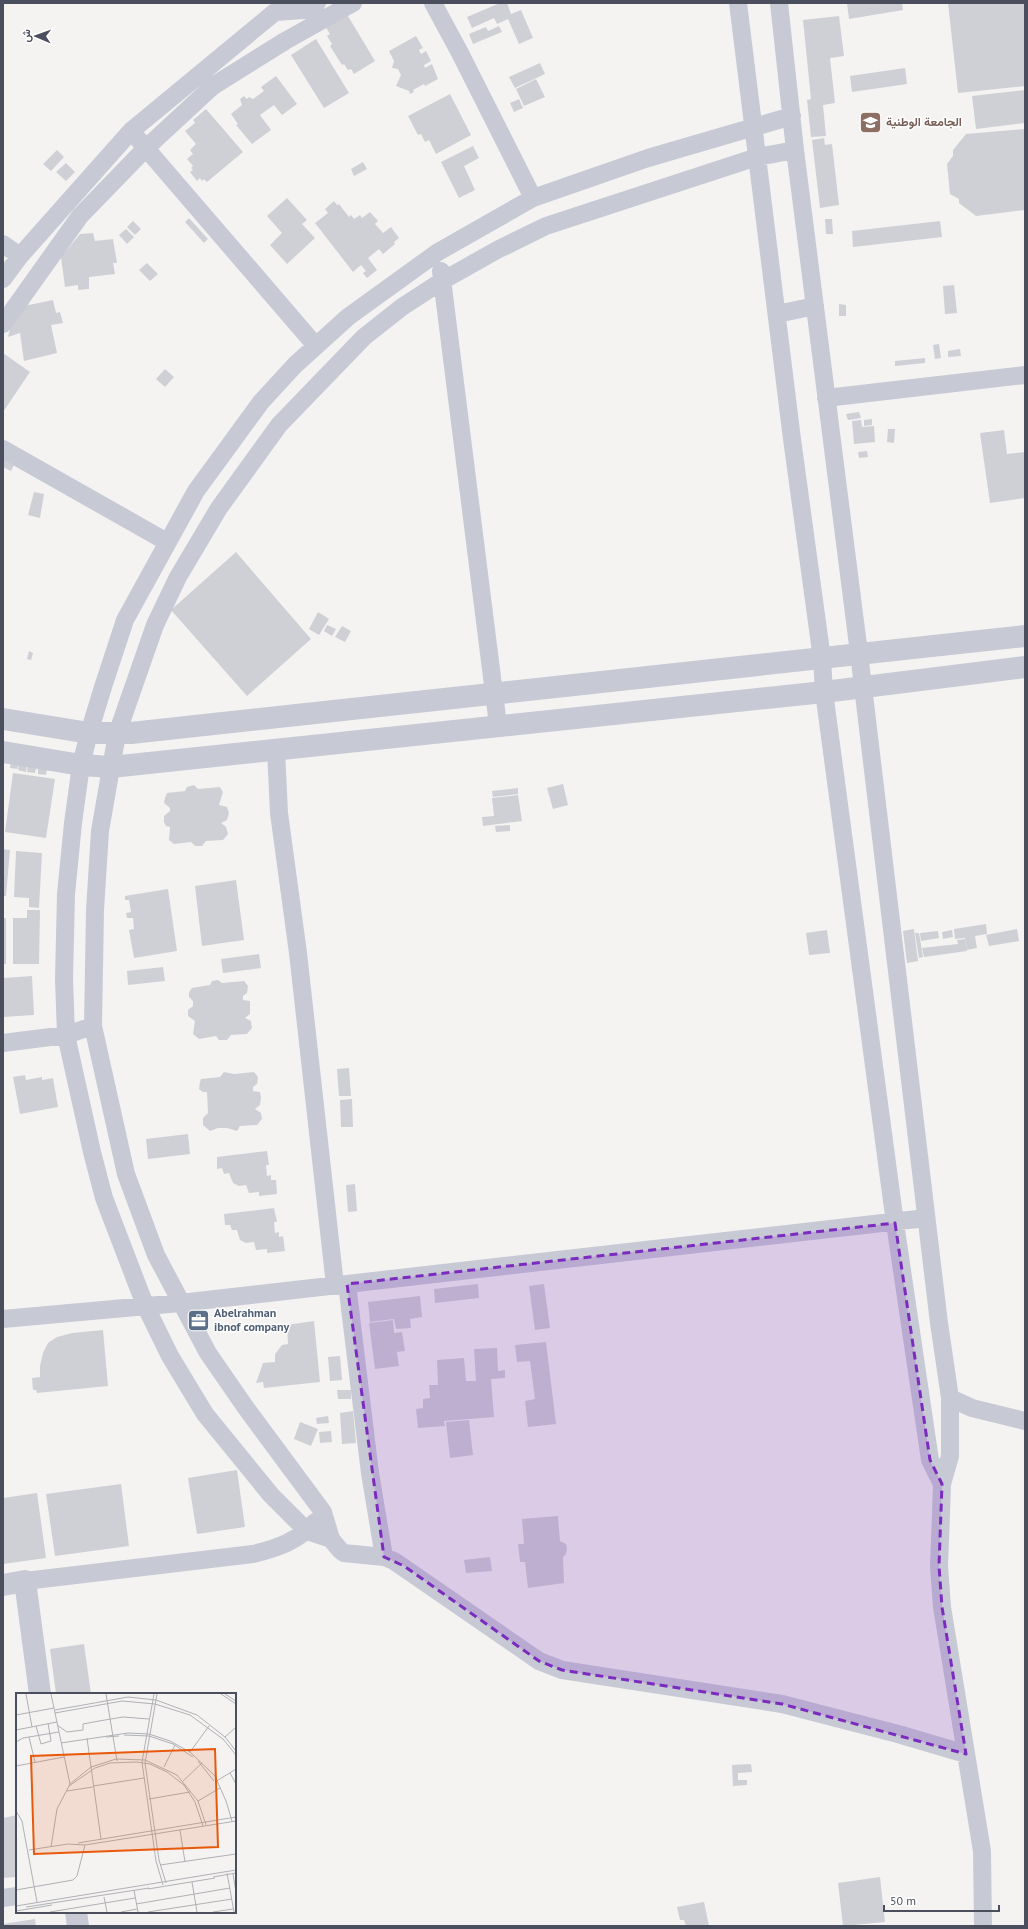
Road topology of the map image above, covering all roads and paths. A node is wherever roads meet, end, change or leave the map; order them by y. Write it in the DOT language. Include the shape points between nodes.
graph roads {
  1 [pos="317,3"];
  2 [pos="433,3"];
  3 [pos="738,3"];
  4 [pos="778,3"];
  5 [pos="347,4"];
  6 [pos="792,116"];
  7 [pos="754,126"];
  8 [pos="131,131"];
  9 [pos="145,149"];
  10 [pos="795,150"];
  11 [pos="757,157"];
  12 [pos="533,198"];
  13 [pos="3,244"];
  14 [pos="438,252"];
  15 [pos="20,256"];
  16 [pos="3,279"];
  17 [pos="442,281"];
  18 [pos="815,306"];
  19 [pos="777,314"];
  20 [pos="3,324"];
  21 [pos="316,346"];
  22 [pos="1025,375"];
  23 [pos="826,398"];
  24 [pos="3,449"];
  25 [pos="168,542"];
  26 [pos="1025,636"];
  27 [pos="859,653"];
  28 [pos="822,659"];
  29 [pos="1025,667"];
  30 [pos="862,687"];
  31 [pos="495,692"];
  32 [pos="824,692"];
  33 [pos="3,719"];
  34 [pos="498,725"];
  35 [pos="89,733"];
  36 [pos="117,734"];
  37 [pos="276,750"];
  38 [pos="3,752"];
  39 [pos="81,765"];
  40 [pos="111,768"];
  41 [pos="93,1026"];
  42 [pos="66,1035"];
  43 [pos="3,1043"];
  44 [pos="926,1218"];
  45 [pos="895,1223"];
  46 [pos="341,1285"];
  47 [pos="180,1303"];
  48 [pos="145,1305"];
  49 [pos="3,1319"];
  50 [pos="950,1398"];
  51 [pos="1025,1421"];
  52 [pos="942,1484"];
  53 [pos="323,1512"];
  54 [pos="306,1531"];
  55 [pos="331,1539"];
  56 [pos="384,1557"];
  57 [pos="25,1581"];
  58 [pos="3,1585"];
  59 [pos="40,1693"];
  60 [pos="966,1754"];
  61 [pos="16,1896"];
  62 [pos="3,1898"];
  63 [pos="76,1913"];
  64 [pos="78,1926"];
  65 [pos="983,1926"];
  1 -- 8 [label="street" via="304,10 275,12"];
  2 -- 12 [label="street"];
  3 -- 7 [label="street"];
  4 -- 6 [label="street"];
  5 -- 9 [label="street" via="213,86"];
  6 -- 7 [label="street"];
  6 -- 10 [label="street"];
  7 -- 11 [label="street"];
  7 -- 12 [label="street" via="648,158"];
  8 -- 9 [label="street"];
  8 -- 15 [label="street"];
  9 -- 20 [label="street" via="80,216"];
  9 -- 21 [label="street"];
  10 -- 11 [label="street"];
  10 -- 18 [label="street"];
  11 -- 17 [label="street" via="546,226"];
  11 -- 19 [label="street"];
  12 -- 14 [label="street"];
  13 -- 15 [label="street"];
  14 -- 17 [label="street"];
  14 -- 21 [label="street" via="348,317"];
  15 -- 16 [label="street"];
  17 -- 31 [label="street"];
  17 -- 36 [label="street" via="402,307 364,337 279,425 219,508 178,577 155,625"];
  18 -- 19 [label="street"];
  18 -- 23 [label="street"];
  19 -- 28 [label="street"];
  21 -- 25 [label="street" via="261,402 196,491"];
  22 -- 23 [label="street"];
  23 -- 27 [label="street"];
  24 -- 25 [label="street"];
  25 -- 35 [label="street" via="126,620"];
  26 -- 27 [label="street"];
  27 -- 28 [label="street"];
  27 -- 30 [label="street"];
  28 -- 31 [label="street"];
  28 -- 32 [label="street"];
  29 -- 30 [label="street"];
  30 -- 32 [label="street"];
  30 -- 44 [label="street"];
  31 -- 34 [label="street"];
  31 -- 36 [label="street"];
  32 -- 34 [label="street"];
  32 -- 45 [label="street"];
  33 -- 35 [label="street"];
  34 -- 37 [label="street"];
  35 -- 36 [label="street"];
  35 -- 39 [label="street"];
  36 -- 40 [label="street"];
  37 -- 40 [label="street"];
  37 -- 46 [label="street" via="279,813"];
  38 -- 39 [label="street"];
  39 -- 40 [label="street"];
  39 -- 42 [label="street" via="66,894"];
  40 -- 41 [label="street" via="100,831 95,910"];
  41 -- 42 [label="street"];
  41 -- 47 [label="street" via="126,1174 156,1255"];
  42 -- 43 [label="street"];
  42 -- 48 [label="street" via="104,1198"];
  44 -- 45 [label="street"];
  44 -- 50 [label="street"];
  45 -- 46 [label="street"];
  45 -- 52 [label="street" via="930,1460"];
  46 -- 47 [label="street"];
  46 -- 56 [label="street"];
  47 -- 48 [label="street"];
  47 -- 53 [label="street" via="208,1353"];
  48 -- 49 [label="street"];
  48 -- 54 [label="street" via="170,1356 205,1414 271,1495"];
  50 -- 51 [label="street" via="972,1408"];
  50 -- 52 [label="street" via="950,1456"];
  52 -- 60 [label="street" via="939,1566 942,1607"];
  53 -- 54 [label="street"];
  53 -- 55 [label="street"];
  54 -- 55 [label="street"];
  54 -- 57 [label="street" via="277,1549 253,1554"];
  55 -- 56 [label="street" via="344,1553"];
  56 -- 60 [label="street" via="404,1566 539,1660 562,1670 782,1704"];
  57 -- 58 [label="street"];
  57 -- 59 [label="street"];
  60 -- 65 [label="street" via="982,1851"];
  61 -- 62 [label="street"];
  63 -- 64 [label="street"];
}
